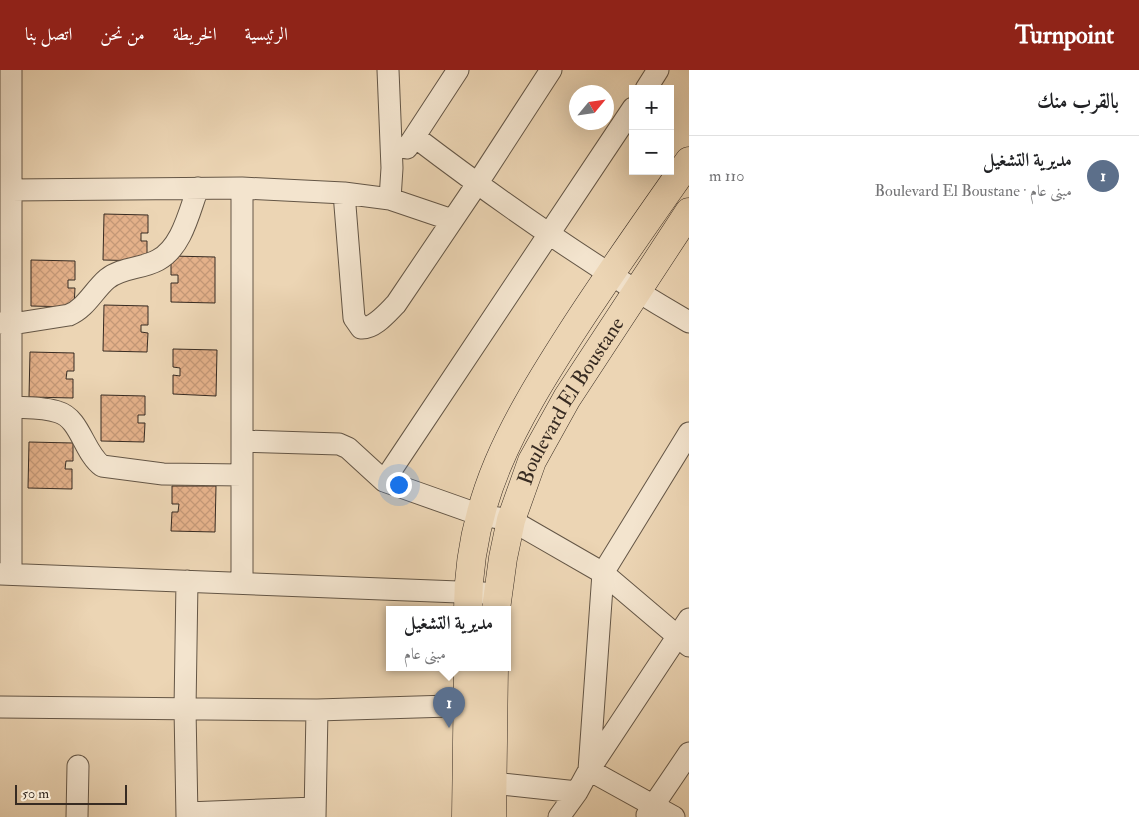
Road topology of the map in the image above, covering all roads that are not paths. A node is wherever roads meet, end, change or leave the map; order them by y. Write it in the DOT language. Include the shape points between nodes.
graph roads {
  1 [pos="11,70"];
  2 [pos="388,70"];
  3 [pos="458,70"];
  4 [pos="551,70"];
  5 [pos="629,114"];
  6 [pos="415,138"];
  7 [pos="689,161"];
  8 [pos="392,168"];
  9 [pos="477,184"];
  10 [pos="198,188"];
  11 [pos="242,188"];
  12 [pos="344,193"];
  13 [pos="7,195"];
  14 [pos="390,199"];
  15 [pos="689,212"];
  16 [pos="452,220"];
  17 [pos="548,233"];
  18 [pos="609,274"];
  19 [pos="637,292"];
  20 [pos="689,322"];
  21 [pos="6,324"];
  22 [pos="6,363"];
  23 [pos="11,406"];
  24 [pos="689,433"];
  25 [pos="242,441"];
  26 [pos="242,475"];
  27 [pos="384,480"];
  28 [pos="480,515"];
  29 [pos="511,520"];
  30 [pos="603,573"];
  31 [pos="6,574"];
  32 [pos="187,581"];
  33 [pos="242,583"];
  34 [pos="468,601"];
  35 [pos="497,602"];
  36 [pos="689,619"];
  37 [pos="683,641"];
  38 [pos="469,671"];
  39 [pos="493,671"];
  40 [pos="481,705"];
  41 [pos="0,707"];
  42 [pos="186,709"];
  43 [pos="317,710"];
  44 [pos="689,753"];
  45 [pos="78,766"];
  46 [pos="589,770"];
  47 [pos="493,784"];
  48 [pos="577,792"];
  49 [pos="650,811"];
  50 [pos="315,812"];
  51 [pos="187,815"];
  52 [pos="77,817"];
  53 [pos="466,817"];
  54 [pos="492,817"];
  55 [pos="559,817"];
  56 [pos="674,817"];
  1 -- 13 [label="street"];
  2 -- 8 [label="street"];
  3 -- 6 [label="street"];
  4 -- 9 [label="street"];
  5 -- 17 [label="street"];
  6 -- 8 [label="street"];
  6 -- 9 [label="street"];
  7 -- 18 [label="main road"];
  8 -- 14 [label="street"];
  9 -- 16 [label="street"];
  9 -- 17 [label="street"];
  10 -- 11 [label="street"];
  10 -- 13 [label="street"];
  10 -- 21 [label="street" via="175,244 158,260 108,278 76,312 69,315"];
  11 -- 12 [label="street"];
  11 -- 25 [label="street"];
  12 -- 14 [label="street"];
  12 -- 16 [label="street" via="352,312 361,328 372,325 396,304"];
  13 -- 21 [label="street"];
  14 -- 16 [label="street"];
  15 -- 19 [label="main road, Boulevard El Boustane"];
  17 -- 18 [label="street"];
  17 -- 27 [label="street"];
  18 -- 19 [label="street"];
  18 -- 28 [label="main road" via="533,392 488,486"];
  19 -- 20 [label="street"];
  19 -- 29 [label="main road, Boulevard El Boustane" via="567,398 532,461"];
  21 -- 22 [label="street"];
  22 -- 23 [label="street"];
  23 -- 26 [label="street" via="58,411 66,415 94,460 102,466 163,474"];
  23 -- 31 [label="street"];
  24 -- 30 [label="street"];
  25 -- 26 [label="street"];
  25 -- 27 [label="street" via="339,444"];
  26 -- 33 [label="street"];
  27 -- 28 [label="street"];
  28 -- 29 [label="street"];
  28 -- 34 [label="main road" via="470,568"];
  29 -- 30 [label="street"];
  29 -- 35 [label="main road, Boulevard El Boustane"];
  30 -- 37 [label="street"];
  30 -- 46 [label="street"];
  31 -- 32 [label="street"];
  32 -- 33 [label="street"];
  32 -- 42 [label="street"];
  33 -- 34 [label="street"];
  34 -- 35 [label="street"];
  36 -- 37 [label="street"];
  37 -- 46 [label="street"];
  38 -- 40 [label="main road"];
  39 -- 40 [label="main road"];
  40 -- 43 [label="street"];
  40 -- 47 [label="main road"];
  40 -- 53 [label="main road"];
  41 -- 42 [label="street"];
  42 -- 43 [label="street"];
  42 -- 51 [label="street"];
  43 -- 50 [label="street"];
  44 -- 49 [label="street"];
  45 -- 52 [label="street"];
  46 -- 48 [label="street"];
  46 -- 49 [label="street"];
  47 -- 48 [label="street"];
  47 -- 54 [label="main road"];
  48 -- 55 [label="street"];
  49 -- 56 [label="street"];
  50 -- 51 [label="street"];
}
